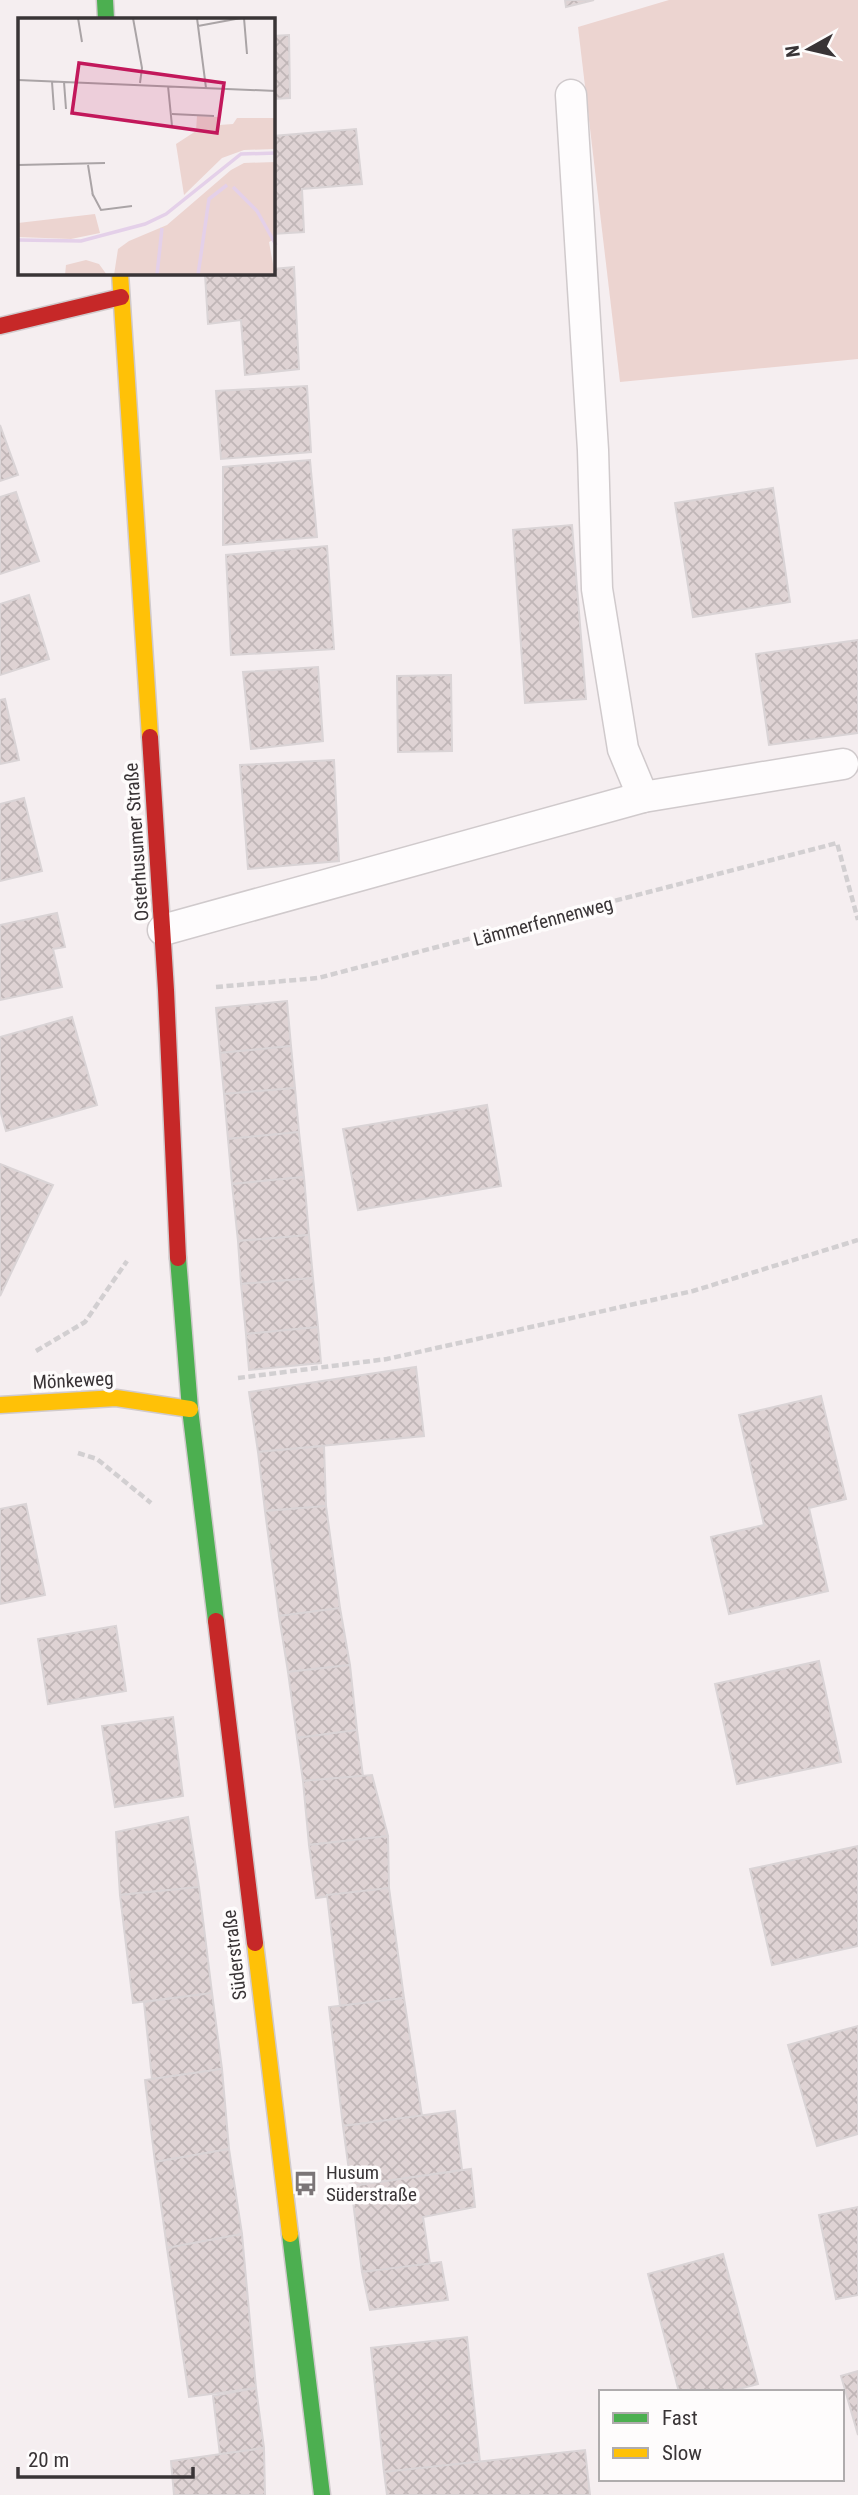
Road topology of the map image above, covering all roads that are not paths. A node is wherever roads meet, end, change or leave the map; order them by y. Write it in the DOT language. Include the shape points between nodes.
graph roads {
  1 [pos="105,0"];
  2 [pos="106,18"];
  3 [pos="571,95"];
  4 [pos="120,275"];
  5 [pos="121,297"];
  6 [pos="0,326"];
  7 [pos="843,764"];
  8 [pos="643,797"];
  9 [pos="163,930"];
  10 [pos="0,1405"];
  11 [pos="190,1409"];
  12 [pos="322,2495"];
  1 -- 2 [label="main road"];
  3 -- 8 [label="lane" via="597,589 623,749"];
  4 -- 5 [label="main road, Osterhusumer Straße"];
  5 -- 6 [label="main road"];
  5 -- 9 [label="main road, Osterhusumer Straße"];
  7 -- 8 [label="lane"];
  8 -- 9 [label="lane"];
  9 -- 11 [label="main road, Osterhusumer Straße" via="173,1194"];
  10 -- 11 [label="main road, Mönkeweg" via="117,1398"];
  11 -- 12 [label="main road, Süderstraße"];
}
